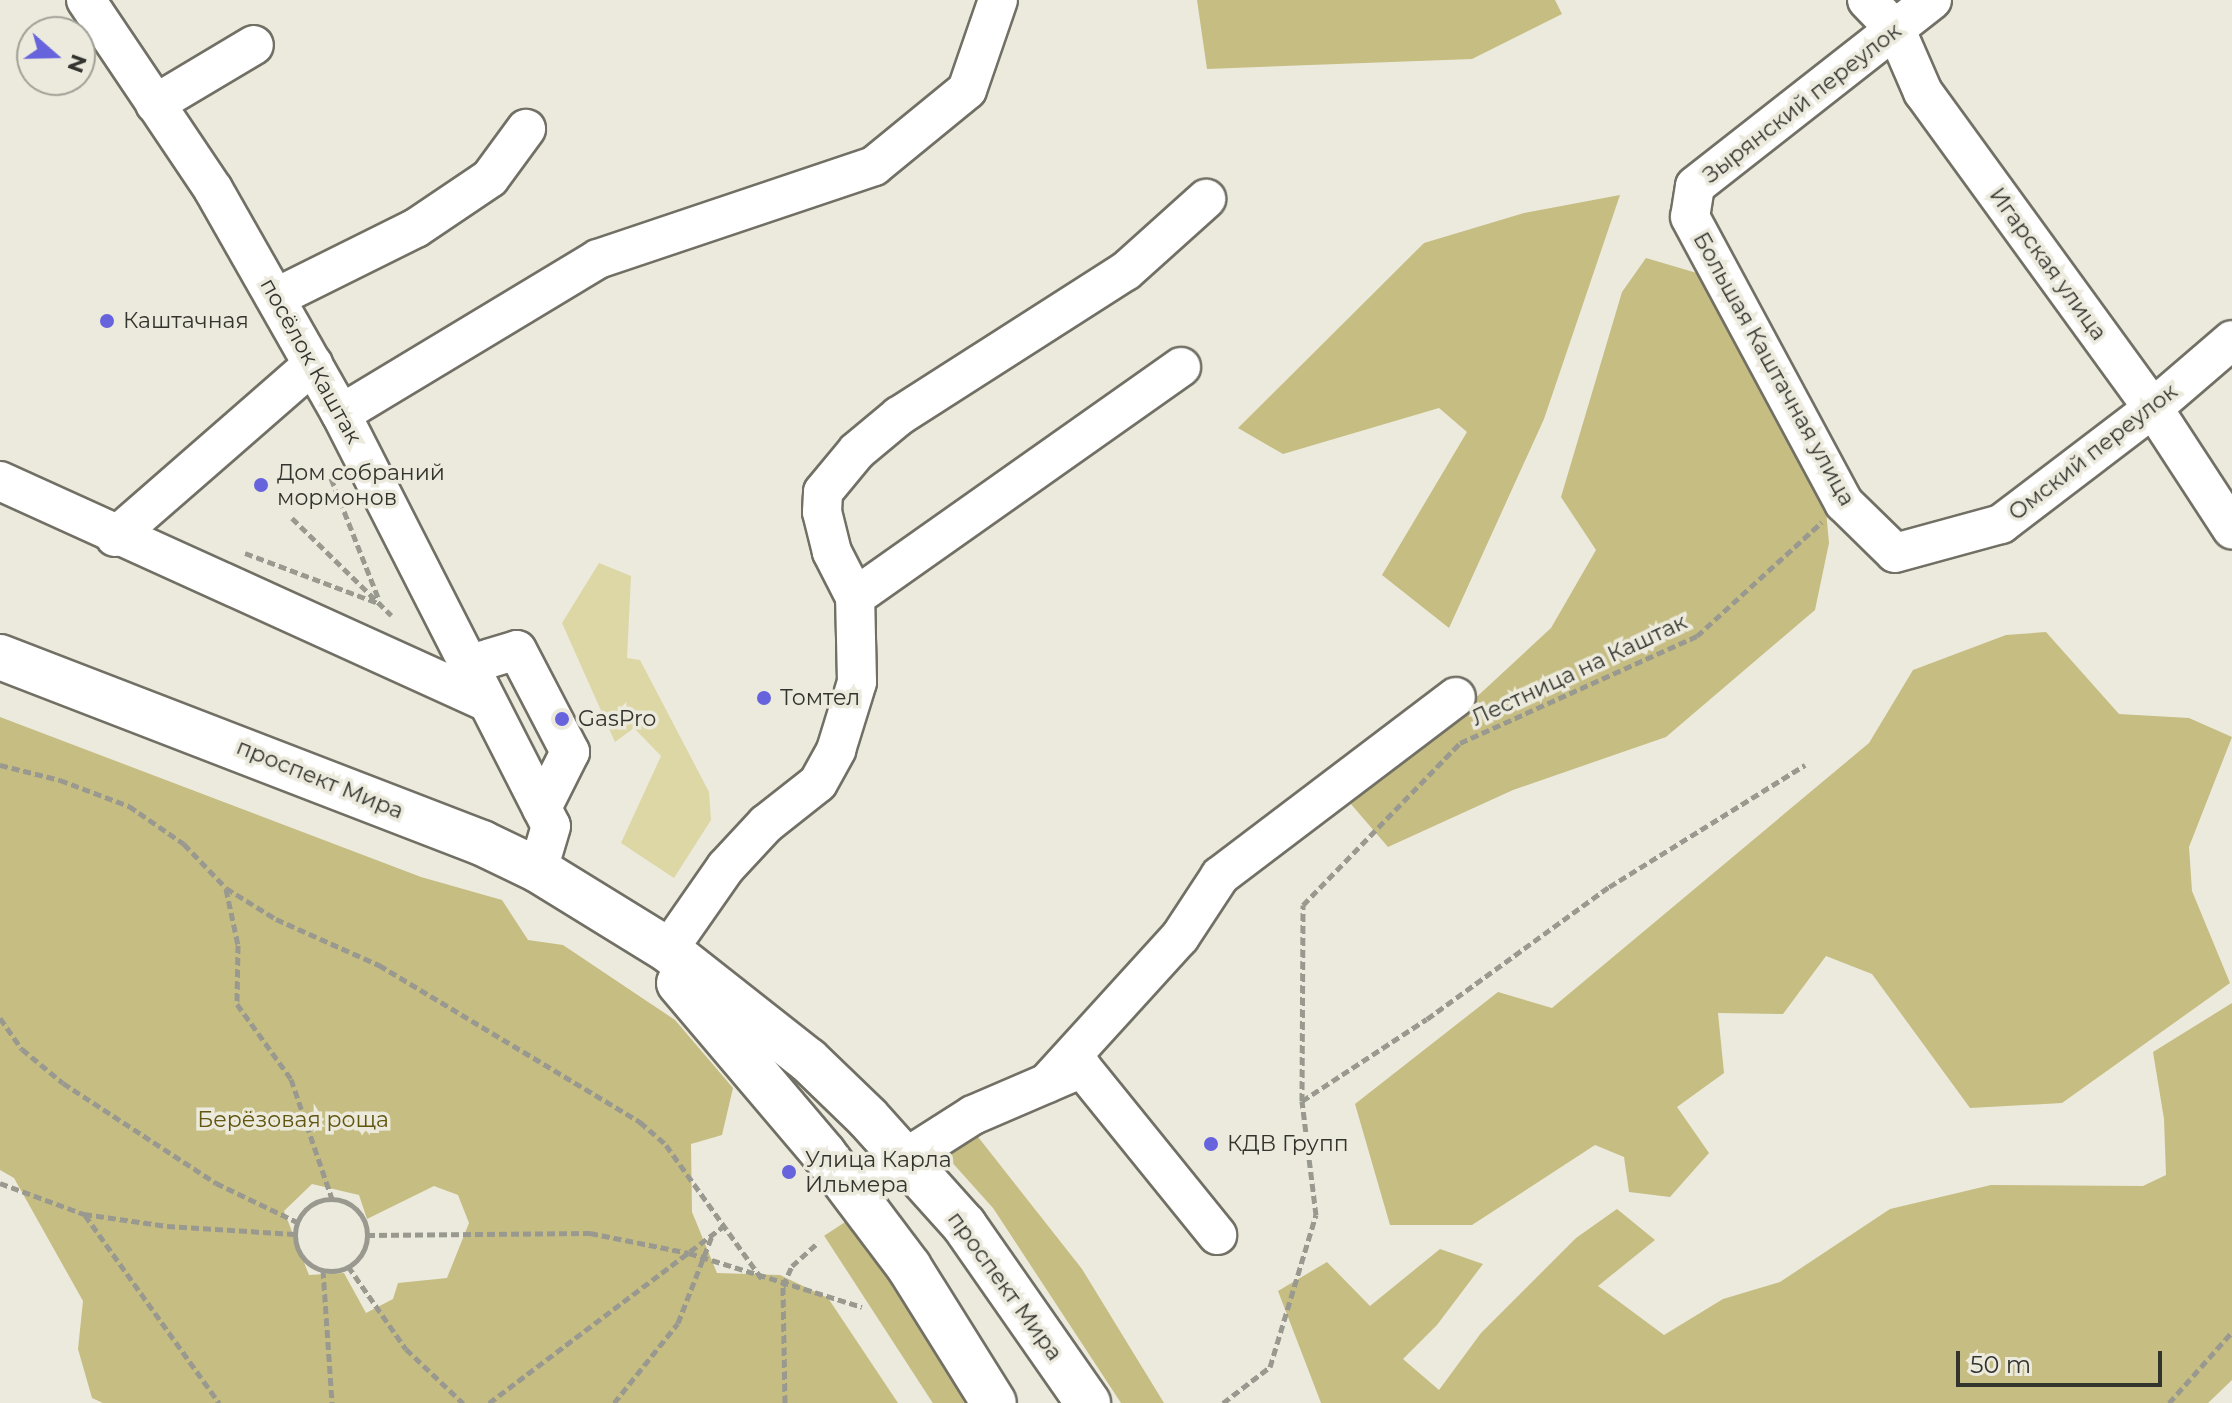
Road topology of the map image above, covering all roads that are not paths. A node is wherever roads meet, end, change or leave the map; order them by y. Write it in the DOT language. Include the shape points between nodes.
graph roads {
  1 [pos="86,0"];
  2 [pos="998,0"];
  3 [pos="1867,0"];
  4 [pos="1932,0"];
  5 [pos="1896,30"];
  6 [pos="254,45"];
  7 [pos="155,104"];
  8 [pos="526,129"];
  9 [pos="1206,199"];
  10 [pos="1690,217"];
  11 [pos="277,297"];
  12 [pos="2232,340"];
  13 [pos="313,364"];
  14 [pos="1181,367"];
  15 [pos="2153,408"];
  16 [pos="341,414"];
  17 [pos="0,481"];
  18 [pos="2232,529"];
  19 [pos="115,537"];
  20 [pos="1895,553"];
  21 [pos="855,597"];
  22 [pos="0,657"];
  23 [pos="468,665"];
  24 [pos="1456,697"];
  25 [pos="487,702"];
  26 [pos="542,808"];
  27 [pos="538,870"];
  28 [pos="628,924"];
  29 [pos="668,950"];
  30 [pos="1047,1083"];
  31 [pos="902,1156"];
  32 [pos="852,1192"];
  33 [pos="1217,1235"];
  34 [pos="994,1403"];
  35 [pos="1088,1403"];
  1 -- 7 [label="street, посёлок Каштак"];
  2 -- 16 [label="street" via="967,90 874,166 598,259"];
  3 -- 5 [label="street, Игарская улица"];
  4 -- 5 [label="street, Зырянский переулок"];
  5 -- 10 [label="street, Зырянский переулок" via="1695,186"];
  5 -- 15 [label="street, Игарская улица" via="1923,92"];
  6 -- 7 [label="street"];
  7 -- 11 [label="street, посёлок Каштак"];
  8 -- 11 [label="street" via="490,178 465,195 416,228"];
  9 -- 21 [label="street" via="1126,271 899,416 857,451 823,492 822,512 832,552"];
  10 -- 20 [label="street, Большая Каштачная улица" via="1844,503"];
  11 -- 13 [label="street, посёлок Каштак"];
  12 -- 15 [label="street, Омский переулок"];
  13 -- 16 [label="street, посёлок Каштак"];
  13 -- 19 [label="street"];
  14 -- 21 [label="street"];
  15 -- 18 [label="street, Игарская улица"];
  15 -- 20 [label="street, Омский переулок" via="2001,524"];
  16 -- 23 [label="street, посёлок Каштак"];
  17 -- 19 [label="street"];
  19 -- 25 [label="street"];
  21 -- 29 [label="street" via="857,682 836,750 818,783 766,824 726,867"];
  22 -- 27 [label="main road, проспект Мира" via="438,825"];
  23 -- 25 [label="street, посёлок Каштак"];
  23 -- 26 [label="street" via="517,650 570,752"];
  24 -- 30 [label="street" via="1220,876 1180,937"];
  25 -- 26 [label="street, посёлок Каштак"];
  26 -- 27 [label="street, посёлок Каштак" via="551,826"];
  27 -- 28 [label="main road, проспект Мира"];
  28 -- 29 [label="main road, проспект Мира"];
  28 -- 32 [label="main road, проспект Мира"];
  29 -- 31 [label="main road, проспект Мира" via="808,1060"];
  30 -- 31 [label="street" via="973,1115"];
  30 -- 33 [label="street" via="1082,1068"];
  31 -- 32 [label="street"];
  31 -- 35 [label="main road, проспект Мира" via="964,1225"];
  32 -- 34 [label="main road, проспект Мира" via="909,1267"];
}
